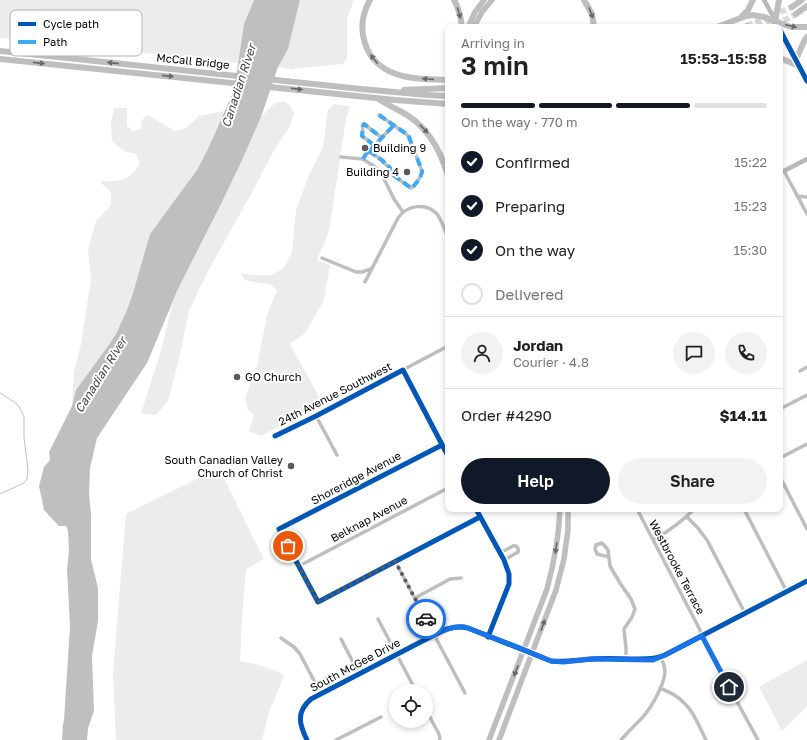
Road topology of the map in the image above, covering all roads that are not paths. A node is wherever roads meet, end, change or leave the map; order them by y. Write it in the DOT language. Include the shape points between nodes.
graph roads {
  1 [pos="370,0"];
  2 [pos="454,0"];
  3 [pos="484,0"];
  4 [pos="492,0"];
  5 [pos="584,0"];
  6 [pos="753,0"];
  7 [pos="764,0"];
  8 [pos="779,0"];
  9 [pos="802,0"];
  10 [pos="807,6"];
  11 [pos="792,7"];
  12 [pos="796,14"];
  13 [pos="741,17"];
  14 [pos="462,24"];
  15 [pos="469,24"];
  16 [pos="476,24"];
  17 [pos="594,24"];
  18 [pos="724,24"];
  19 [pos="773,24"];
  20 [pos="776,24"];
  21 [pos="777,24"];
  22 [pos="783,26"];
  23 [pos="807,27"];
  24 [pos="783,36"];
  25 [pos="807,37"];
  26 [pos="0,51"];
  27 [pos="10,52"];
  28 [pos="48,56"];
  29 [pos="0,59"];
  30 [pos="783,59"];
  31 [pos="796,59"];
  32 [pos="799,66"];
  33 [pos="445,80"];
  34 [pos="807,80"];
  35 [pos="445,88"];
  36 [pos="384,91"];
  37 [pos="445,96"];
  38 [pos="375,97"];
  39 [pos="445,104"];
  40 [pos="379,115"];
  41 [pos="394,125"];
  42 [pos="382,138"];
  43 [pos="374,145"];
  44 [pos="369,152"];
  45 [pos="341,156"];
  46 [pos="807,159"];
  47 [pos="365,160"];
  48 [pos="445,164"];
  49 [pos="783,171"];
  50 [pos="389,172"];
  51 [pos="783,174"];
  52 [pos="383,176"];
  53 [pos="797,196"];
  54 [pos="807,197"];
  55 [pos="403,212"];
  56 [pos="807,214"];
  57 [pos="445,231"];
  58 [pos="322,258"];
  59 [pos="371,269"];
  60 [pos="365,282"];
  61 [pos="445,348"];
  62 [pos="807,367"];
  63 [pos="403,370"];
  64 [pos="800,371"];
  65 [pos="807,395"];
  66 [pos="783,407"];
  67 [pos="316,416"];
  68 [pos="275,436"];
  69 [pos="807,444"];
  70 [pos="442,445"];
  71 [pos="445,450"];
  72 [pos="336,454"];
  73 [pos="783,456"];
  74 [pos="783,483"];
  75 [pos="445,490"];
  76 [pos="478,512"];
  77 [pos="560,512"];
  78 [pos="568,512"];
  79 [pos="639,512"];
  80 [pos="691,512"];
  81 [pos="746,512"];
  82 [pos="480,517"];
  83 [pos="687,517"];
  84 [pos="807,529"];
  85 [pos="653,540"];
  86 [pos="500,553"];
  87 [pos="609,557"];
  88 [pos="504,560"];
  89 [pos="395,561"];
  90 [pos="299,566"];
  91 [pos="461,578"];
  92 [pos="807,581"];
  93 [pos="787,592"];
  94 [pos="415,598"];
  95 [pos="745,613"];
  96 [pos="378,619"];
  97 [pos="434,635"];
  98 [pos="702,636"];
  99 [pos="488,637"];
  100 [pos="281,638"];
  101 [pos="341,639"];
  102 [pos="525,650"];
  103 [pos="397,654"];
  104 [pos="532,654"];
  105 [pos="661,657"];
  106 [pos="626,660"];
  107 [pos="360,674"];
  108 [pos="412,684"];
  109 [pos="660,688"];
  110 [pos="321,694"];
  111 [pos="465,694"];
  112 [pos="381,717"];
  113 [pos="433,723"];
  114 [pos="307,740"];
  115 [pos="336,740"];
  116 [pos="440,740"];
  117 [pos="490,740"];
  118 [pos="499,740"];
  119 [pos="621,740"];
  120 [pos="706,740"];
  121 [pos="758,740"];
  33 -- 1 [label="highway, one-way" via="397,75 376,62 368,51 362,33 364,12"];
  2 -- 14 [label="highway, one-way"];
  3 -- 15 [label="highway"];
  4 -- 16 [label="highway"];
  5 -- 17 [label="highway, one-way" via="592,14"];
  6 -- 13 [label="highway"];
  7 -- 20 [label="main road"];
  8 -- 21 [label="highway"];
  9 -- 11 [label="highway"];
  10 -- 12 [label="highway"];
  13 -- 18 [label="highway"];
  13 -- 19 [label="highway" via="757,15"];
  22 -- 23 [label="highway, one-way"];
  24 -- 31 [label="main road"];
  25 -- 31 [label="highway"];
  27 -- 26 [label="highway, McCall Bridge, one-way"];
  36 -- 28 [label="highway, McCall Bridge, one-way"];
  29 -- 38 [label="highway, McCall Bridge, one-way"];
  30 -- 32 [label="highway"];
  31 -- 32 [label="main road"];
  32 -- 34 [label="main road"];
  35 -- 36 [label="highway"];
  36 -- 37 [label="highway"];
  38 -- 39 [label="highway, McCall Bridge"];
  38 -- 48 [label="highway, one-way" via="420,125 438,149"];
  40 -- 41 [label="street"];
  41 -- 42 [label="street"];
  41 -- 50 [label="street" via="409,138 422,174 411,188"];
  42 -- 43 [label="street"];
  42 -- 43 [label="street" via="364,124 362,136"];
  43 -- 44 [label="street"];
  44 -- 47 [label="street"];
  44 -- 50 [label="street" via="383,161 390,168"];
  45 -- 47 [label="street"];
  46 -- 49 [label="main road"];
  47 -- 52 [label="street"];
  50 -- 52 [label="street"];
  51 -- 53 [label="street"];
  52 -- 55 [label="street" via="394,200"];
  53 -- 54 [label="street"];
  53 -- 56 [label="street"];
  55 -- 57 [label="street" via="417,206 430,209 438,216"];
  55 -- 59 [label="street"];
  58 -- 59 [label="street" via="356,272"];
  59 -- 60 [label="street"];
  61 -- 63 [label="street, 24th Avenue Southwest"];
  62 -- 64 [label="street"];
  63 -- 67 [label="street, 24th Avenue Southwest"];
  63 -- 70 [label="street"];
  65 -- 66 [label="street"];
  67 -- 68 [label="street, 24th Avenue Southwest"];
  67 -- 72 [label="street"];
  69 -- 73 [label="street"];
  70 -- 71 [label="street"];
  70 -- 90 [label="street, Shoreridge Avenue" via="279,529"];
  74 -- 84 [label="street"];
  75 -- 90 [label="street, Belknap Avenue"];
  76 -- 82 [label="street"];
  77 -- 102 [label="highway, one-way" via="553,569"];
  104 -- 78 [label="highway, one-way" via="556,590 564,559"];
  79 -- 85 [label="street, Westbrooke Terrace"];
  80 -- 83 [label="street"];
  81 -- 93 [label="street"];
  82 -- 86 [label="street"];
  82 -- 89 [label="street"];
  83 -- 85 [label="street"];
  83 -- 95 [label="street" via="707,540"];
  85 -- 98 [label="street, Westbrooke Terrace"];
  86 -- 88 [label="street"];
  86 -- 88 [label="street" via="513,546 518,548 518,552"];
  87 -- 87 [label="street" via="608,550 602,543 596,545 597,554"];
  87 -- 106 [label="street" via="610,566 635,609 624,629"];
  88 -- 99 [label="street" via="509,574 509,584"];
  89 -- 90 [label="street" via="318,602"];
  89 -- 94 [label="street"];
  91 -- 94 [label="street" via="450,580"];
  92 -- 93 [label="street, South McGee Drive"];
  93 -- 95 [label="street, South McGee Drive"];
  94 -- 97 [label="street"];
  95 -- 98 [label="street, South McGee Drive"];
  96 -- 103 [label="street"];
  97 -- 99 [label="street, South McGee Drive" via="458,627 468,628"];
  97 -- 103 [label="street, South McGee Drive"];
  97 -- 111 [label="street"];
  98 -- 105 [label="street, South McGee Drive"];
  98 -- 121 [label="street, Westbrooke Terrace"];
  99 -- 102 [label="street, South McGee Drive"];
  100 -- 110 [label="street" via="300,654"];
  101 -- 107 [label="street"];
  102 -- 104 [label="street, South McGee Drive"];
  102 -- 117 [label="highway, one-way"];
  103 -- 107 [label="street, South McGee Drive"];
  103 -- 108 [label="street"];
  104 -- 106 [label="street, South McGee Drive" via="557,662"];
  104 -- 118 [label="highway"];
  105 -- 106 [label="street, South McGee Drive" via="653,660"];
  105 -- 109 [label="street" via="665,672"];
  107 -- 110 [label="street, South McGee Drive"];
  109 -- 119 [label="street" via="645,714"];
  109 -- 120 [label="street" via="688,707"];
  110 -- 114 [label="street, South McGee Drive" via="311,699 302,710 300,718"];
  112 -- 115 [label="street"];
  113 -- 116 [label="street"];
}
